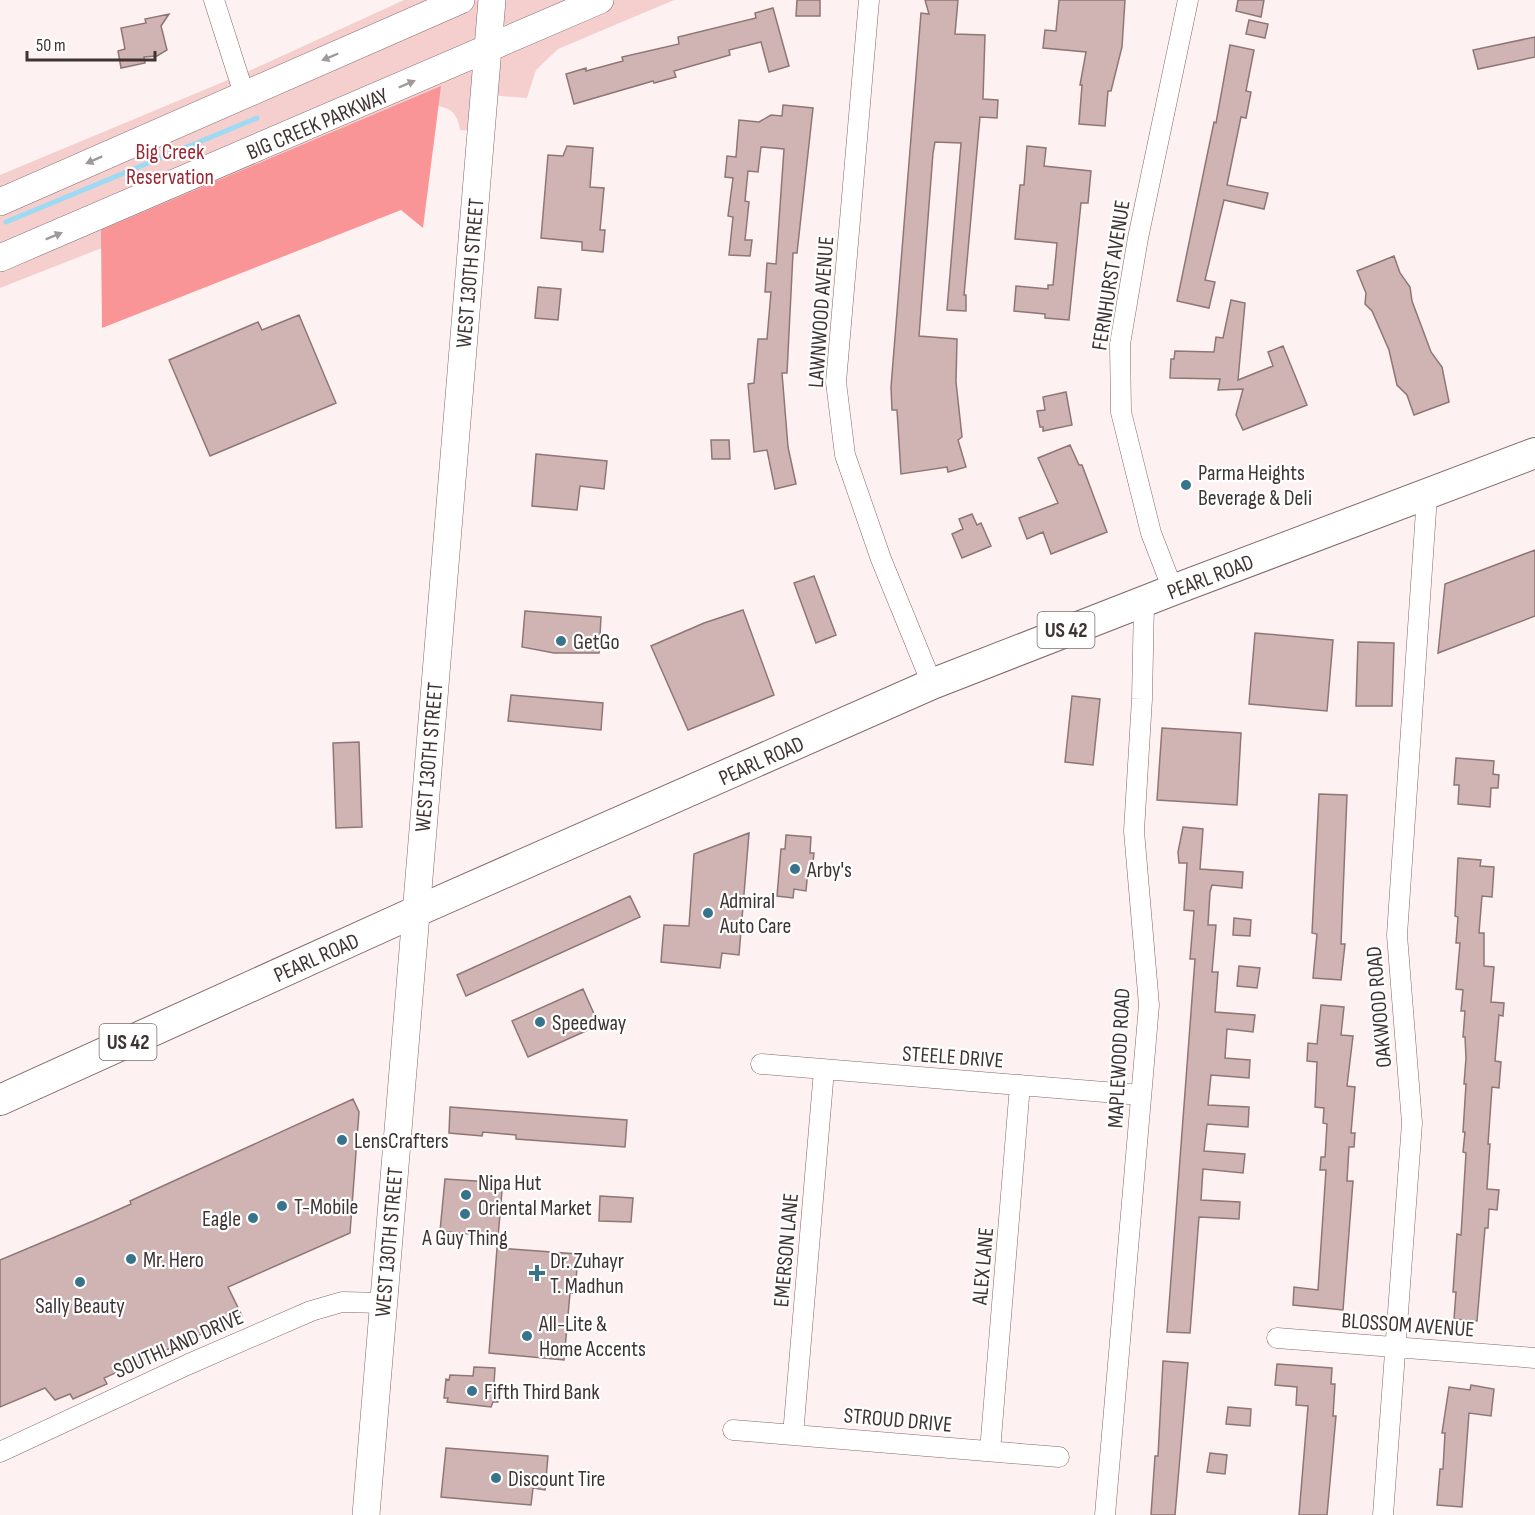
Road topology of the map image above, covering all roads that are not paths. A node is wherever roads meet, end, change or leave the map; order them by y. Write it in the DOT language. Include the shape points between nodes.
graph roads {
  1 [pos="214,0"];
  2 [pos="461,0"];
  3 [pos="492,0"];
  4 [pos="600,0"];
  5 [pos="869,0"];
  6 [pos="1188,0"];
  7 [pos="487,50"];
  8 [pos="244,94"];
  9 [pos="0,202"];
  10 [pos="0,258"];
  11 [pos="1535,453"];
  12 [pos="1427,496"];
  13 [pos="1173,590"];
  14 [pos="1144,603"];
  15 [pos="932,684"];
  16 [pos="416,912"];
  17 [pos="761,1064"];
  18 [pos="824,1070"];
  19 [pos="1020,1085"];
  20 [pos="1141,1095"];
  21 [pos="0,1100"];
  22 [pos="383,1303"];
  23 [pos="1277,1338"];
  24 [pos="1396,1348"];
  25 [pos="1535,1358"];
  26 [pos="733,1430"];
  27 [pos="793,1435"];
  28 [pos="990,1451"];
  29 [pos="0,1452"];
  30 [pos="1059,1457"];
  31 [pos="366,1515"];
  32 [pos="1106,1515"];
  33 [pos="1383,1515"];
  1 -- 8 [label="street"];
  2 -- 8 [label="main road, one-way"];
  3 -- 7 [label="main road, WEST 130TH STREET"];
  4 -- 7 [label="main road, BIG CREEK PARKWAY"];
  5 -- 15 [label="street, LAWNWOOD AVENUE" via="836,382 845,455 881,559"];
  6 -- 13 [label="street, FERNHURST AVENUE" via="1120,344 1121,412 1151,534"];
  10 -- 7 [label="main road, BIG CREEK PARKWAY, one-way"];
  7 -- 16 [label="main road, WEST 130TH STREET"];
  8 -- 9 [label="main road, one-way"];
  11 -- 12 [label="main road, PEARL ROAD / US 42"];
  12 -- 13 [label="main road, PEARL ROAD / US 42"];
  12 -- 24 [label="street, OAKWOOD ROAD" via="1396,935 1412,1123"];
  13 -- 14 [label="main road, PEARL ROAD / US 42"];
  14 -- 15 [label="main road, PEARL ROAD / US 42"];
  14 -- 20 [label="street, MAPLEWOOD ROAD" via="1134,831 1149,1005"];
  15 -- 16 [label="main road, PEARL ROAD / US 42"];
  16 -- 21 [label="main road, PEARL ROAD / US 42"];
  16 -- 22 [label="main road, WEST 130TH STREET"];
  17 -- 18 [label="street, STEELE DRIVE"];
  18 -- 19 [label="street, STEELE DRIVE"];
  18 -- 27 [label="street, EMERSON LANE"];
  19 -- 20 [label="street, STEELE DRIVE"];
  19 -- 28 [label="street, ALEX LANE"];
  20 -- 32 [label="street, MAPLEWOOD ROAD"];
  22 -- 29 [label="street, SOUTHLAND DRIVE" via="342,1302 311,1311"];
  22 -- 31 [label="main road, WEST 130TH STREET"];
  23 -- 24 [label="street, BLOSSOM AVENUE"];
  24 -- 25 [label="street, BLOSSOM AVENUE"];
  24 -- 33 [label="street, OAKWOOD ROAD"];
  26 -- 27 [label="street, STROUD DRIVE"];
  27 -- 28 [label="street, STROUD DRIVE"];
  28 -- 30 [label="street, STROUD DRIVE"];
}
